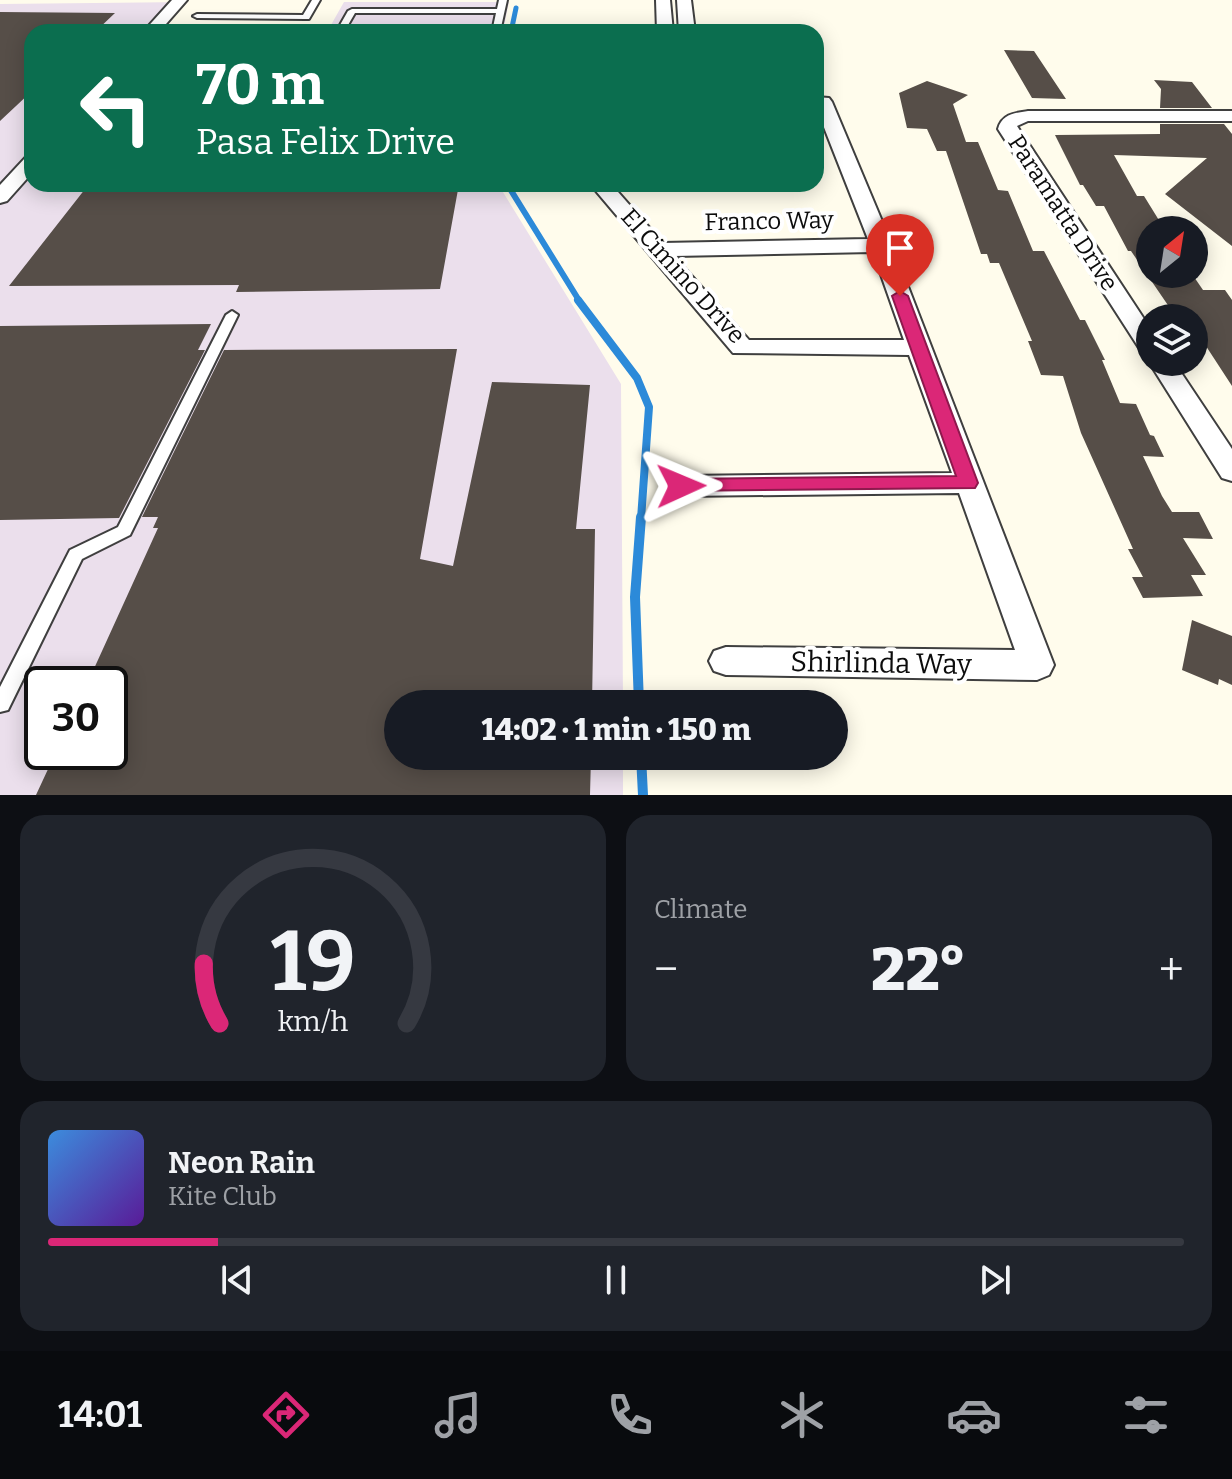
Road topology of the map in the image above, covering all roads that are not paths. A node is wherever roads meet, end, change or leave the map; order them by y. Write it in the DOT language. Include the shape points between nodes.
graph roads {
  1 [pos="180,0"];
  2 [pos="316,0"];
  3 [pos="503,0"];
  4 [pos="663,0"];
  5 [pos="684,0"];
  6 [pos="500,11"];
  7 [pos="197,16"];
  8 [pos="158,24"];
  9 [pos="345,24"];
  10 [pos="498,24"];
  11 [pos="664,24"];
  12 [pos="686,24"];
  13 [pos="824,111"];
  14 [pos="1232,116"];
  15 [pos="24,171"];
  16 [pos="607,192"];
  17 [pos="0,197"];
  18 [pos="881,245"];
  19 [pos="657,250"];
  20 [pos="232,315"];
  21 [pos="1136,325"];
  22 [pos="918,347"];
  23 [pos="1170,376"];
  24 [pos="1232,471"];
  25 [pos="968,483"];
  26 [pos="681,486"];
  27 [pos="726,661"];
  28 [pos="0,705"];
  1 -- 8 [label="street"];
  2 -- 7 [label="lane" via="304,21"];
  3 -- 6 [label="lane"];
  4 -- 11 [label="street"];
  5 -- 12 [label="street"];
  6 -- 9 [label="lane" via="352,11"];
  6 -- 10 [label="lane"];
  13 -- 18 [label="street"];
  14 -- 21 [label="street, Paramatta Drive" via="1011,120 1007,129"];
  15 -- 17 [label="street"];
  16 -- 19 [label="street, El Cimino Drive"];
  18 -- 19 [label="street, Franco Way"];
  18 -- 22 [label="street"];
  19 -- 22 [label="street, El Cimino Drive" via="742,348"];
  20 -- 28 [label="lane" via="124,531 76,555"];
  22 -- 25 [label="street"];
  23 -- 24 [label="street"];
  25 -- 26 [label="street"];
  25 -- 27 [label="street, Shirlinda Way" via="1037,665"];
}
